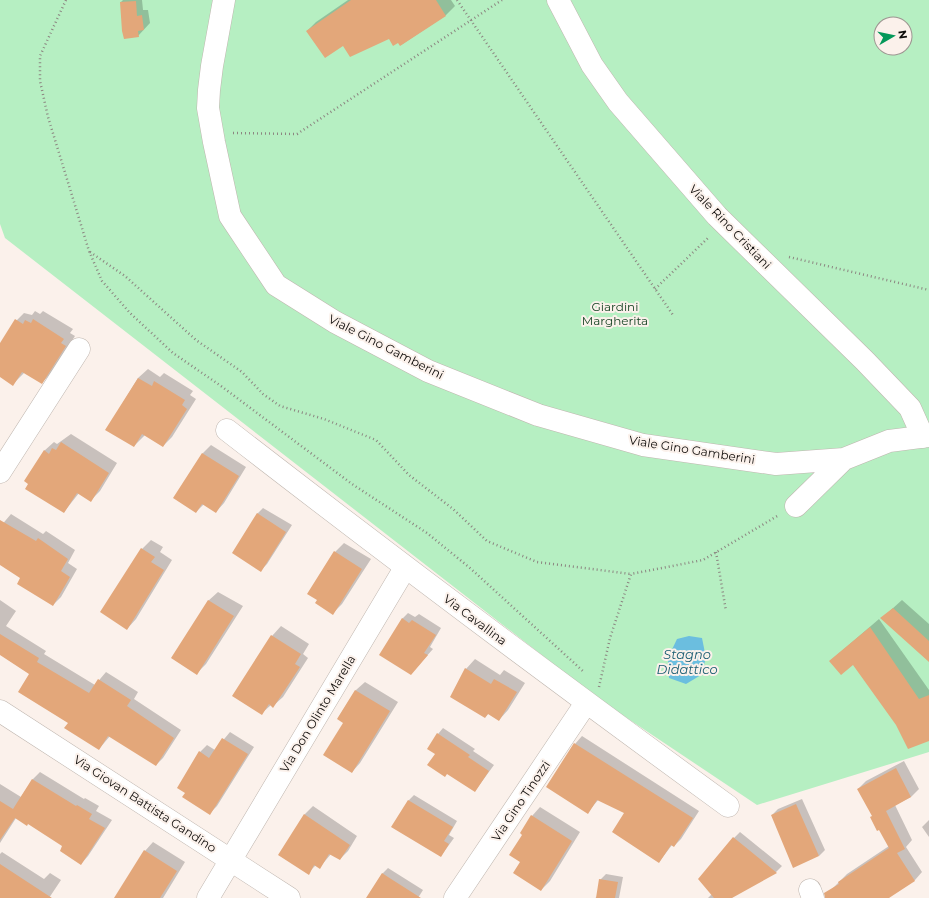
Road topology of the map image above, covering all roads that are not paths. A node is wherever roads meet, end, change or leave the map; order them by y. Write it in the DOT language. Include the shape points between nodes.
graph roads {
  1 [pos="224,0"];
  2 [pos="558,0"];
  3 [pos="79,349"];
  4 [pos="227,430"];
  5 [pos="926,437"];
  6 [pos="844,459"];
  7 [pos="0,472"];
  8 [pos="796,506"];
  9 [pos="405,568"];
  10 [pos="594,694"];
  11 [pos="0,711"];
  12 [pos="728,806"];
  13 [pos="231,860"];
  14 [pos="208,898"];
  15 [pos="289,898"];
  16 [pos="455,898"];
  1 -- 6 [label="street, Viale Gino Gamberini" via="212,66 208,108 212,132 230,216 276,285 336,322 428,371 538,415 643,444 776,464"];
  2 -- 5 [label="street, Viale Rino Cristiani" via="592,65 618,102 723,222 910,408"];
  3 -- 7 [label="street"];
  4 -- 9 [label="street, Via Cavallina"];
  5 -- 6 [label="street" via="889,441"];
  6 -- 8 [label="street"];
  9 -- 10 [label="street, Via Cavallina"];
  9 -- 13 [label="street, Via Don Olinto Marella"];
  10 -- 12 [label="street, Via Cavallina"];
  10 -- 16 [label="street, Via Gino Tinozzi"];
  11 -- 13 [label="street, Via Giovan Battista Gandino"];
  13 -- 14 [label="street, Via Don Olinto Marella"];
  13 -- 15 [label="street, Via Giovan Battista Gandino"];
}
